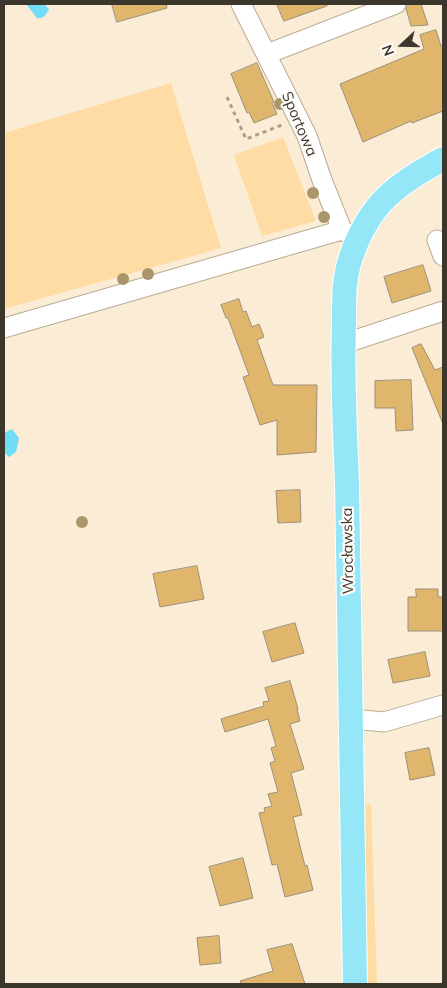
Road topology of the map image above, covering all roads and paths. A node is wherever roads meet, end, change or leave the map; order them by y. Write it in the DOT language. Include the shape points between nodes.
graph roads {
  1 [pos="241,4"];
  2 [pos="396,4"];
  3 [pos="371,9"];
  4 [pos="266,54"];
  5 [pos="227,97"];
  6 [pos="298,118"];
  7 [pos="443,158"];
  8 [pos="350,234"];
  9 [pos="443,311"];
  10 [pos="4,328"];
  11 [pos="343,344"];
  12 [pos="443,705"];
  13 [pos="351,719"];
  14 [pos="355,984"];
  1 -- 4 [label="street, Sportowa"];
  2 -- 3 [label="street"];
  3 -- 4 [label="street"];
  4 -- 6 [label="street, Sportowa"];
  5 -- 6 [label="path" via="246,139"];
  6 -- 8 [label="street, Sportowa" via="322,180"];
  7 -- 8 [label="main road, Wrocławska" via="411,176"];
  8 -- 10 [label="street"];
  8 -- 11 [label="main road, Wrocławska"];
  9 -- 11 [label="street"];
  11 -- 13 [label="main road, Wrocławska"];
  12 -- 13 [label="street" via="384,722"];
  13 -- 14 [label="main road, Wrocławska"];
}
